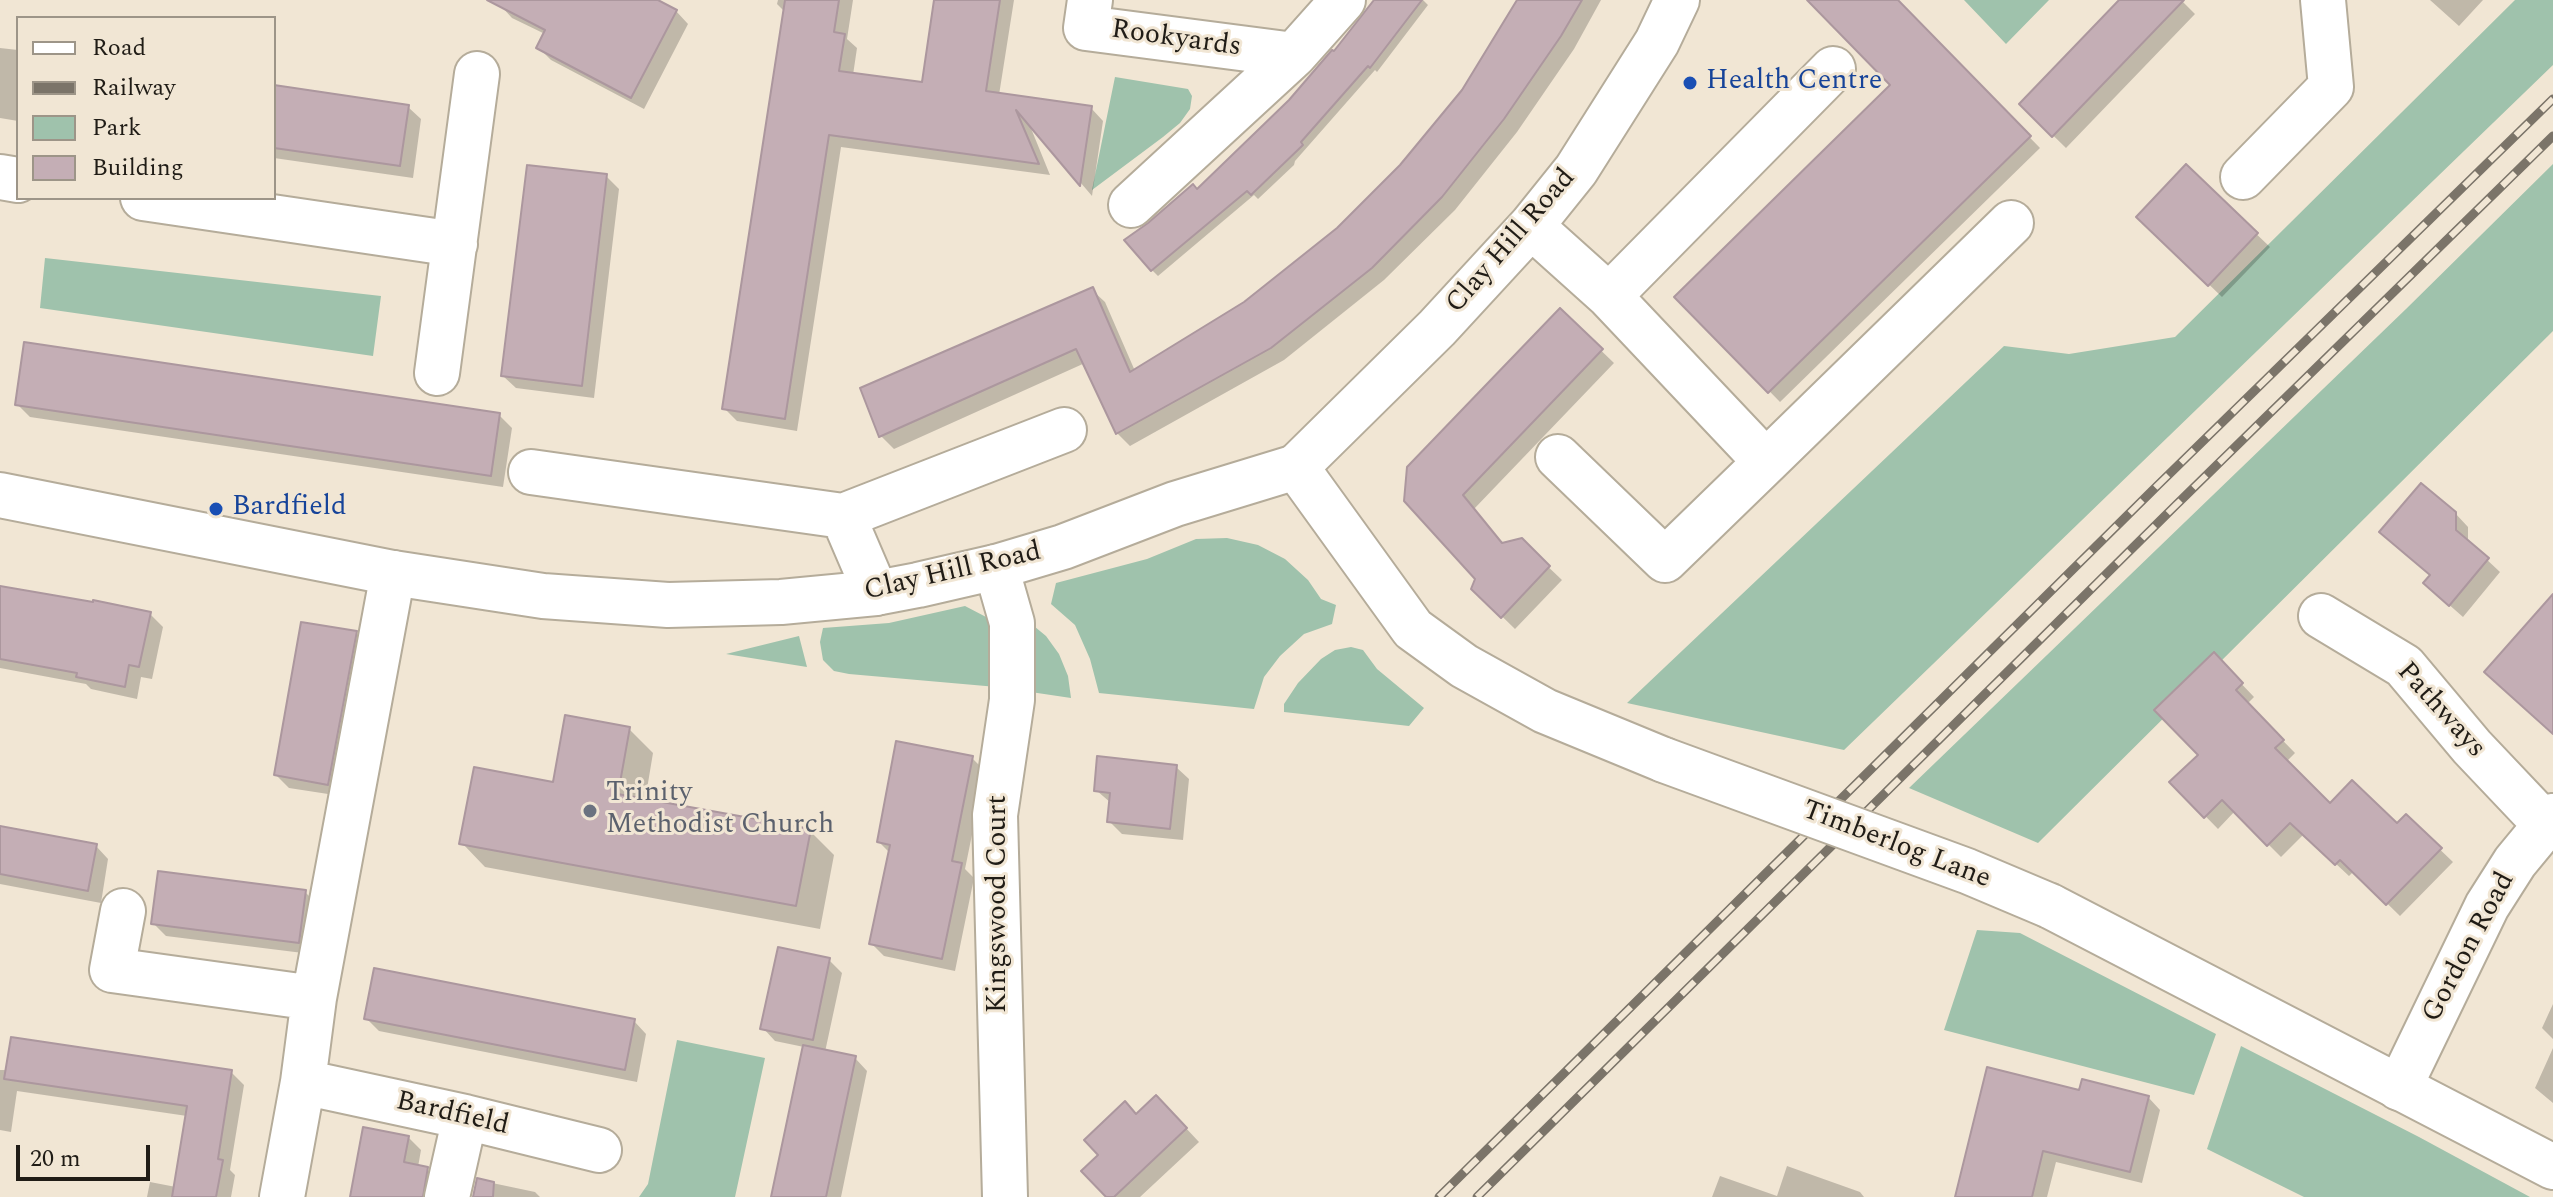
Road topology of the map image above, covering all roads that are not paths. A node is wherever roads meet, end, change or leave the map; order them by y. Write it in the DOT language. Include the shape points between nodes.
graph roads {
  1 [pos="1090,0"];
  2 [pos="1343,0"];
  3 [pos="1677,0"];
  4 [pos="2323,0"];
  5 [pos="1294,55"];
  6 [pos="1833,69"];
  7 [pos="477,74"];
  8 [pos="2243,177"];
  9 [pos="157,200"];
  10 [pos="1131,205"];
  11 [pos="2011,223"];
  12 [pos="1531,226"];
  13 [pos="455,244"];
  14 [pos="1609,296"];
  15 [pos="437,373"];
  16 [pos="1064,430"];
  17 [pos="1558,457"];
  18 [pos="1766,462"];
  19 [pos="1296,467"];
  20 [pos="531,472"];
  21 [pos="0,495"];
  22 [pos="843,516"];
  23 [pos="996,567"];
  24 [pos="393,573"];
  25 [pos="876,593"];
  26 [pos="2321,616"];
  27 [pos="2549,820"];
  28 [pos="123,911"];
  29 [pos="314,998"];
  30 [pos="303,1082"];
  31 [pos="2399,1088"];
  32 [pos="465,1117"];
  33 [pos="599,1150"];
  34 [pos="2553,1167"];
  35 [pos="282,1197"];
  36 [pos="447,1197"];
  37 [pos="1005,1197"];
  1 -- 5 [label="street, Rookyards" via="1086,28"];
  2 -- 5 [label="street, Rookyards"];
  3 -- 12 [label="street, Clay Hill Road" via="1657,42 1576,170"];
  4 -- 8 [label="street" via="2331,87"];
  5 -- 10 [label="street, Rookyards"];
  6 -- 14 [label="street"];
  7 -- 13 [label="street"];
  9 -- 13 [label="street"];
  11 -- 18 [label="street"];
  12 -- 14 [label="street"];
  12 -- 19 [label="street, Clay Hill Road"];
  13 -- 15 [label="street"];
  14 -- 18 [label="street"];
  16 -- 22 [label="street"];
  17 -- 18 [label="street" via="1665,560"];
  19 -- 23 [label="street, Clay Hill Road"];
  19 -- 31 [label="street, Timberlog Lane, bridge" via="1413,629 1464,666 1545,711 1664,760 2050,906"];
  20 -- 22 [label="street"];
  21 -- 24 [label="street, Clay Hill Road"];
  22 -- 25 [label="street"];
  23 -- 25 [label="street, Clay Hill Road"];
  23 -- 37 [label="street, Kingswood Court" via="1012,623 1012,700 995,815"];
  24 -- 25 [label="street, Clay Hill Road" via="543,596 668,605"];
  24 -- 29 [label="street"];
  26 -- 27 [label="street, Pathways" via="2404,666 2472,747"];
  27 -- 31 [label="street, Gordon Road" via="2487,906"];
  28 -- 29 [label="street" via="112,970"];
  29 -- 30 [label="street"];
  30 -- 32 [label="street, Bardfield"];
  30 -- 35 [label="street"];
  31 -- 34 [label="street, Timberlog Lane"];
  32 -- 33 [label="street, Bardfield"];
  32 -- 36 [label="street"];
}
